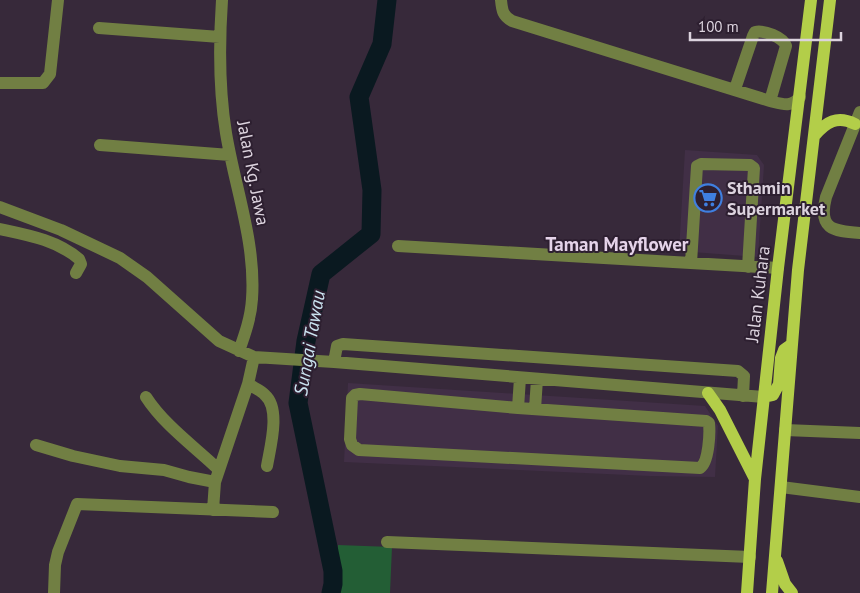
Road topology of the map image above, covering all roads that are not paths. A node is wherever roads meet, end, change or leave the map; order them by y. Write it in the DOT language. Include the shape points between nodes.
graph roads {
  1 [pos="58,0"];
  2 [pos="222,0"];
  3 [pos="501,0"];
  4 [pos="811,0"];
  5 [pos="830,0"];
  6 [pos="99,28"];
  7 [pos="220,37"];
  8 [pos="0,83"];
  9 [pos="735,89"];
  10 [pos="800,97"];
  11 [pos="770,101"];
  12 [pos="858,118"];
  13 [pos="814,136"];
  14 [pos="100,145"];
  15 [pos="230,155"];
  16 [pos="0,207"];
  17 [pos="0,229"];
  18 [pos="860,234"];
  19 [pos="398,246"];
  20 [pos="691,263"];
  21 [pos="748,267"];
  22 [pos="778,268"];
  23 [pos="76,273"];
  24 [pos="791,345"];
  25 [pos="239,351"];
  26 [pos="456,351"];
  27 [pos="254,357"];
  28 [pos="334,362"];
  29 [pos="714,370"];
  30 [pos="455,373"];
  31 [pos="520,378"];
  32 [pos="537,379"];
  33 [pos="248,384"];
  34 [pos="711,393"];
  35 [pos="744,396"];
  36 [pos="146,397"];
  37 [pos="764,397"];
  38 [pos="518,408"];
  39 [pos="535,409"];
  40 [pos="785,430"];
  41 [pos="860,433"];
  42 [pos="36,445"];
  43 [pos="267,466"];
  44 [pos="217,476"];
  45 [pos="755,479"];
  46 [pos="781,487"];
  47 [pos="860,497"];
  48 [pos="213,510"];
  49 [pos="273,512"];
  50 [pos="387,542"];
  51 [pos="775,556"];
  52 [pos="750,557"];
  53 [pos="54,593"];
  54 [pos="747,593"];
  55 [pos="772,593"];
  56 [pos="792,593"];
  1 -- 8 [label="street" via="47,80 44,83"];
  2 -- 7 [label="street, Jalan Kg. Jawa"];
  3 -- 9 [label="street" via="503,13 512,22"];
  4 -- 10 [label="main road, Jalan Kuhara"];
  5 -- 13 [label="main road, Jalan Kuhara"];
  6 -- 7 [label="street"];
  7 -- 15 [label="street, Jalan Kg. Jawa" via="222,100"];
  9 -- 11 [label="street"];
  9 -- 11 [label="street" via="753,36 760,31 782,39 786,46"];
  10 -- 11 [label="street" via="791,104"];
  10 -- 22 [label="main road, Jalan Kuhara"];
  12 -- 13 [label="main road" via="839,120 821,128"];
  12 -- 18 [label="street" via="823,210 829,227 838,232"];
  13 -- 24 [label="main road, Jalan Kuhara"];
  14 -- 15 [label="street"];
  15 -- 25 [label="street, Jalan Kg. Jawa" via="240,192 252,277 252,300"];
  16 -- 25 [label="street" via="61,230 120,258 146,276 219,341"];
  17 -- 23 [label="street" via="52,242 79,260 81,264"];
  19 -- 20 [label="street"];
  20 -- 21 [label="street"];
  20 -- 21 [label="street" via="698,166 750,165 754,168"];
  21 -- 22 [label="street"];
  22 -- 37 [label="main road, Jalan Kuhara"];
  24 -- 37 [label="main road" via="781,358 779,384 773,395"];
  24 -- 40 [label="main road, Jalan Kuhara"];
  25 -- 27 [label="street"];
  26 -- 28 [label="street" via="343,344 337,346"];
  26 -- 29 [label="street"];
  26 -- 30 [label="street"];
  27 -- 28 [label="street"];
  27 -- 33 [label="street"];
  28 -- 30 [label="street"];
  29 -- 34 [label="street"];
  29 -- 35 [label="street" via="741,373 744,376"];
  30 -- 31 [label="street"];
  31 -- 32 [label="street"];
  31 -- 38 [label="street"];
  32 -- 34 [label="street"];
  32 -- 39 [label="street"];
  33 -- 43 [label="street" via="266,395 271,404 274,420"];
  33 -- 44 [label="street"];
  34 -- 35 [label="street"];
  34 -- 45 [label="main road"];
  35 -- 37 [label="street"];
  36 -- 44 [label="street"];
  37 -- 45 [label="main road, Jalan Kuhara"];
  38 -- 39 [label="street"];
  38 -- 39 [label="street" via="360,394 352,398 350,439 358,450 700,468 706,462 710,429 706,421"];
  40 -- 41 [label="street"];
  40 -- 46 [label="main road, Jalan Kuhara"];
  42 -- 44 [label="street" via="120,466 155,468 189,477"];
  44 -- 48 [label="street"];
  45 -- 52 [label="main road, Jalan Kuhara"];
  46 -- 47 [label="street"];
  46 -- 51 [label="main road, Jalan Kuhara"];
  48 -- 49 [label="street"];
  48 -- 53 [label="street" via="77,504 58,552"];
  50 -- 52 [label="street"];
  51 -- 55 [label="main road, Jalan Kuhara"];
  51 -- 56 [label="main road" via="785,584"];
  52 -- 54 [label="main road, Jalan Kuhara"];
}
